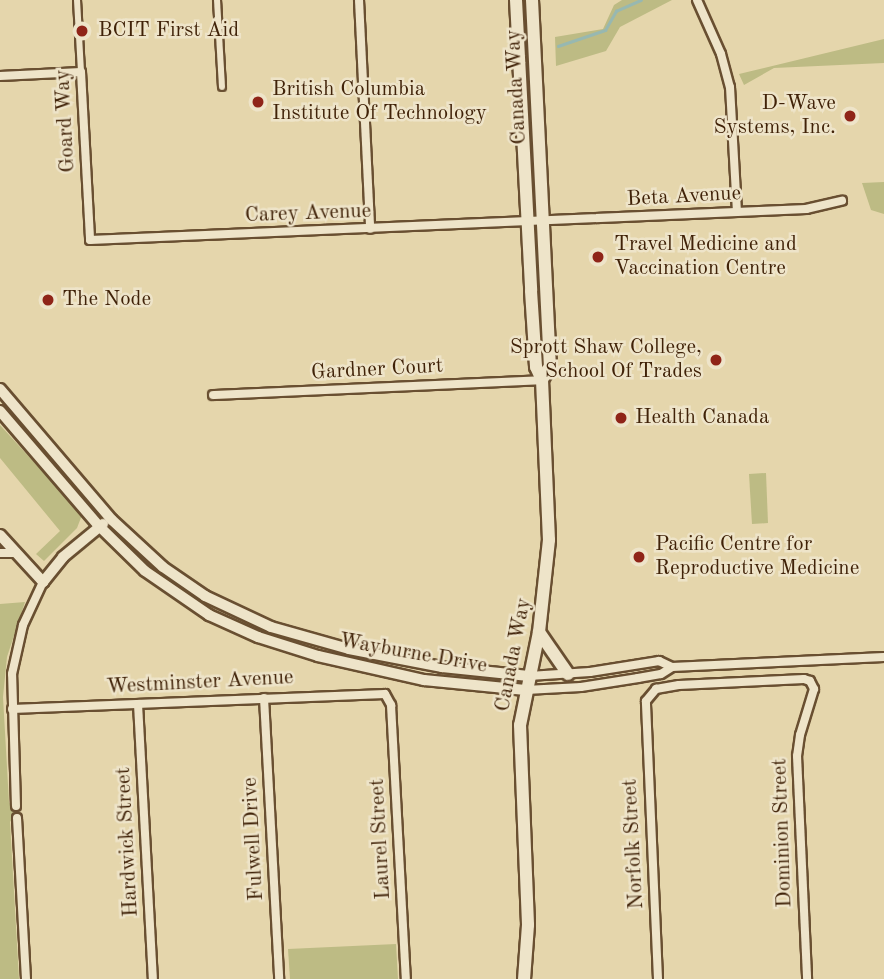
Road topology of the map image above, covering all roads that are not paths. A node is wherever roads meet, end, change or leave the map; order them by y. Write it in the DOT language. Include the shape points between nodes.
graph roads {
  1 [pos="77,0"];
  2 [pos="217,0"];
  3 [pos="359,0"];
  4 [pos="516,0"];
  5 [pos="532,0"];
  6 [pos="697,0"];
  7 [pos="80,72"];
  8 [pos="0,76"];
  9 [pos="222,87"];
  10 [pos="842,201"];
  11 [pos="737,212"];
  12 [pos="527,220"];
  13 [pos="542,220"];
  14 [pos="370,229"];
  15 [pos="90,240"];
  16 [pos="542,380"];
  17 [pos="0,389"];
  18 [pos="213,395"];
  19 [pos="0,411"];
  20 [pos="112,520"];
  21 [pos="99,526"];
  22 [pos="0,535"];
  23 [pos="16,552"];
  24 [pos="0,554"];
  25 [pos="43,582"];
  26 [pos="241,615"];
  27 [pos="233,627"];
  28 [pos="539,632"];
  29 [pos="884,657"];
  30 [pos="672,667"];
  31 [pos="568,674"];
  32 [pos="529,676"];
  33 [pos="526,690"];
  34 [pos="388,697"];
  35 [pos="264,698"];
  36 [pos="138,704"];
  37 [pos="645,708"];
  38 [pos="12,709"];
  39 [pos="16,806"];
  40 [pos="17,818"];
  41 [pos="526,975"];
  42 [pos="26,979"];
  43 [pos="153,979"];
  44 [pos="279,979"];
  45 [pos="406,979"];
  46 [pos="658,979"];
  47 [pos="807,979"];
  1 -- 7 [label="street, Goard Way"];
  2 -- 9 [label="street"];
  3 -- 14 [label="street"];
  4 -- 12 [label="main road, Canada Way"];
  5 -- 13 [label="main road, Canada Way"];
  6 -- 11 [label="street" via="730,87"];
  7 -- 8 [label="street"];
  7 -- 15 [label="street, Goard Way"];
  10 -- 11 [label="street, Beta Avenue" via="821,208"];
  11 -- 13 [label="street, Beta Avenue"];
  12 -- 13 [label="street, Beta Avenue"];
  12 -- 14 [label="street, Carey Avenue"];
  12 -- 16 [label="main road, Canada Way" via="536,366"];
  13 -- 16 [label="main road, Canada Way" via="550,366"];
  14 -- 15 [label="street, Carey Avenue"];
  16 -- 18 [label="street, Gardner Court"];
  16 -- 28 [label="main road, Canada Way" via="549,540"];
  17 -- 20 [label="street, Wayburne Drive"];
  19 -- 21 [label="street, Wayburne Drive"];
  20 -- 21 [label="street"];
  20 -- 26 [label="street, Wayburne Drive" via="181,580"];
  21 -- 25 [label="street"];
  21 -- 27 [label="street, Wayburne Drive" via="161,584"];
  22 -- 23 [label="street"];
  23 -- 24 [label="street"];
  23 -- 25 [label="street"];
  25 -- 38 [label="street" via="18,645"];
  26 -- 27 [label="street"];
  26 -- 32 [label="street, Wayburne Drive" via="372,654"];
  27 -- 33 [label="street, Wayburne Drive" via="318,656 416,678"];
  28 -- 31 [label="main road"];
  28 -- 32 [label="main road, Canada Way"];
  29 -- 30 [label="street, Wayburne Drive"];
  30 -- 31 [label="street, Wayburne Drive" via="659,661"];
  30 -- 33 [label="street, Wayburne Drive" via="661,674 581,687"];
  31 -- 32 [label="street, Wayburne Drive"];
  32 -- 33 [label="main road, Canada Way"];
  33 -- 41 [label="main road, Canada Way" via="520,725"];
  34 -- 35 [label="street, Westminster Avenue" via="381,693"];
  34 -- 45 [label="street, Laurel Street"];
  35 -- 36 [label="street, Westminster Avenue"];
  35 -- 44 [label="street, Fulwell Drive"];
  36 -- 38 [label="street, Westminster Avenue"];
  36 -- 43 [label="street, Hardwick Street"];
  37 -- 46 [label="street, Norfolk Street"];
  37 -- 47 [label="street, Dominion Street" via="653,691 679,685 810,681 814,689 797,755"];
  38 -- 39 [label="street"];
  40 -- 42 [label="street"];
}
